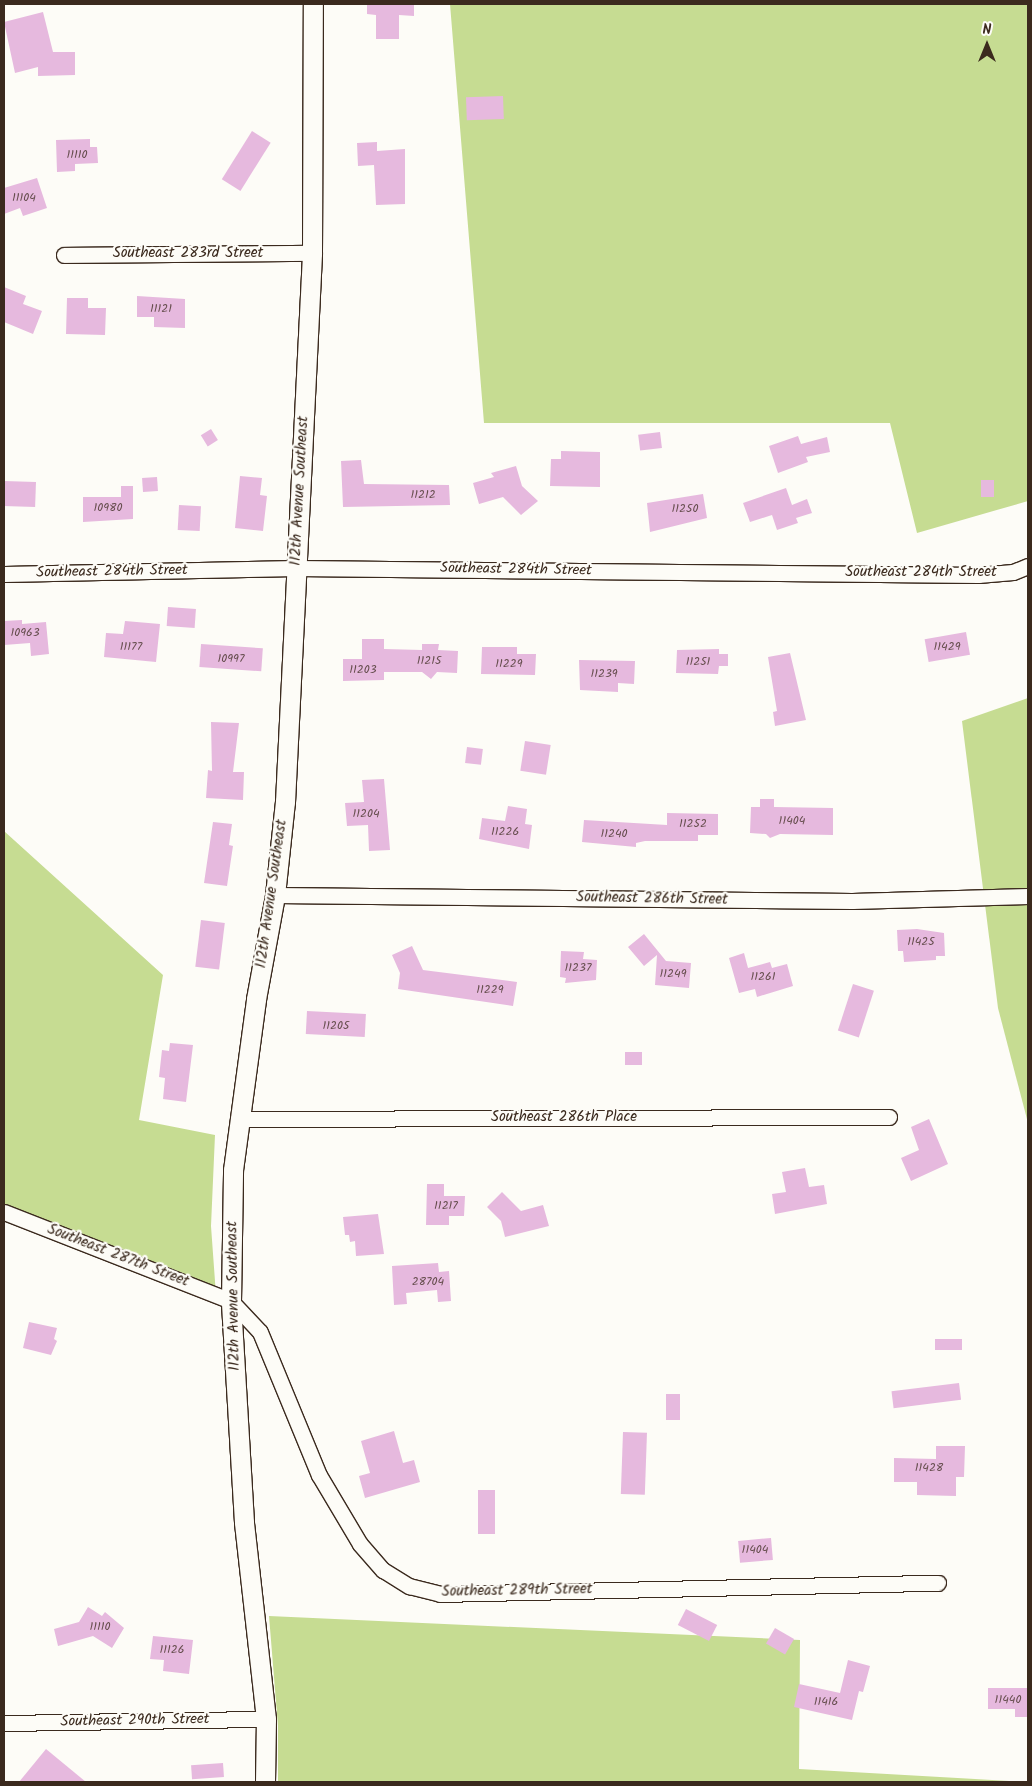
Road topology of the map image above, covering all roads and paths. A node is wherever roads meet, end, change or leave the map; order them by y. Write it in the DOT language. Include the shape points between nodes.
graph roads {
  1 [pos="313,4"];
  2 [pos="312,253"];
  3 [pos="64,255"];
  4 [pos="1028,566"];
  5 [pos="296,568"];
  6 [pos="4,574"];
  7 [pos="275,894"];
  8 [pos="1028,896"];
  9 [pos="889,1118"];
  10 [pos="238,1119"];
  11 [pos="4,1212"];
  12 [pos="231,1301"];
  13 [pos="938,1583"];
  14 [pos="266,1719"];
  15 [pos="4,1723"];
  16 [pos="266,1782"];
  1 -- 2 [label="street, 112th Avenue Southeast"];
  2 -- 3 [label="street, Southeast 283rd Street"];
  2 -- 5 [label="street, 112th Avenue Southeast"];
  4 -- 5 [label="street, Southeast 284th Street" via="1013,572 978,575"];
  5 -- 6 [label="street, Southeast 284th Street"];
  5 -- 7 [label="street, 112th Avenue Southeast" via="285,802"];
  7 -- 8 [label="street, Southeast 286th Street" via="852,901"];
  7 -- 10 [label="street, 112th Avenue Southeast"];
  9 -- 10 [label="street, Southeast 286th Place"];
  10 -- 12 [label="street, 112th Avenue Southeast" via="233,1170"];
  11 -- 12 [label="street, Southeast 287th Street"];
  12 -- 13 [label="street, Southeast 289th Street" via="260,1332 319,1475 360,1544 383,1570 409,1586 440,1594"];
  12 -- 14 [label="street, 112th Avenue Southeast" via="244,1522"];
  14 -- 15 [label="street, Southeast 290th Street"];
  14 -- 16 [label="street, 112th Avenue Southeast"];
}
